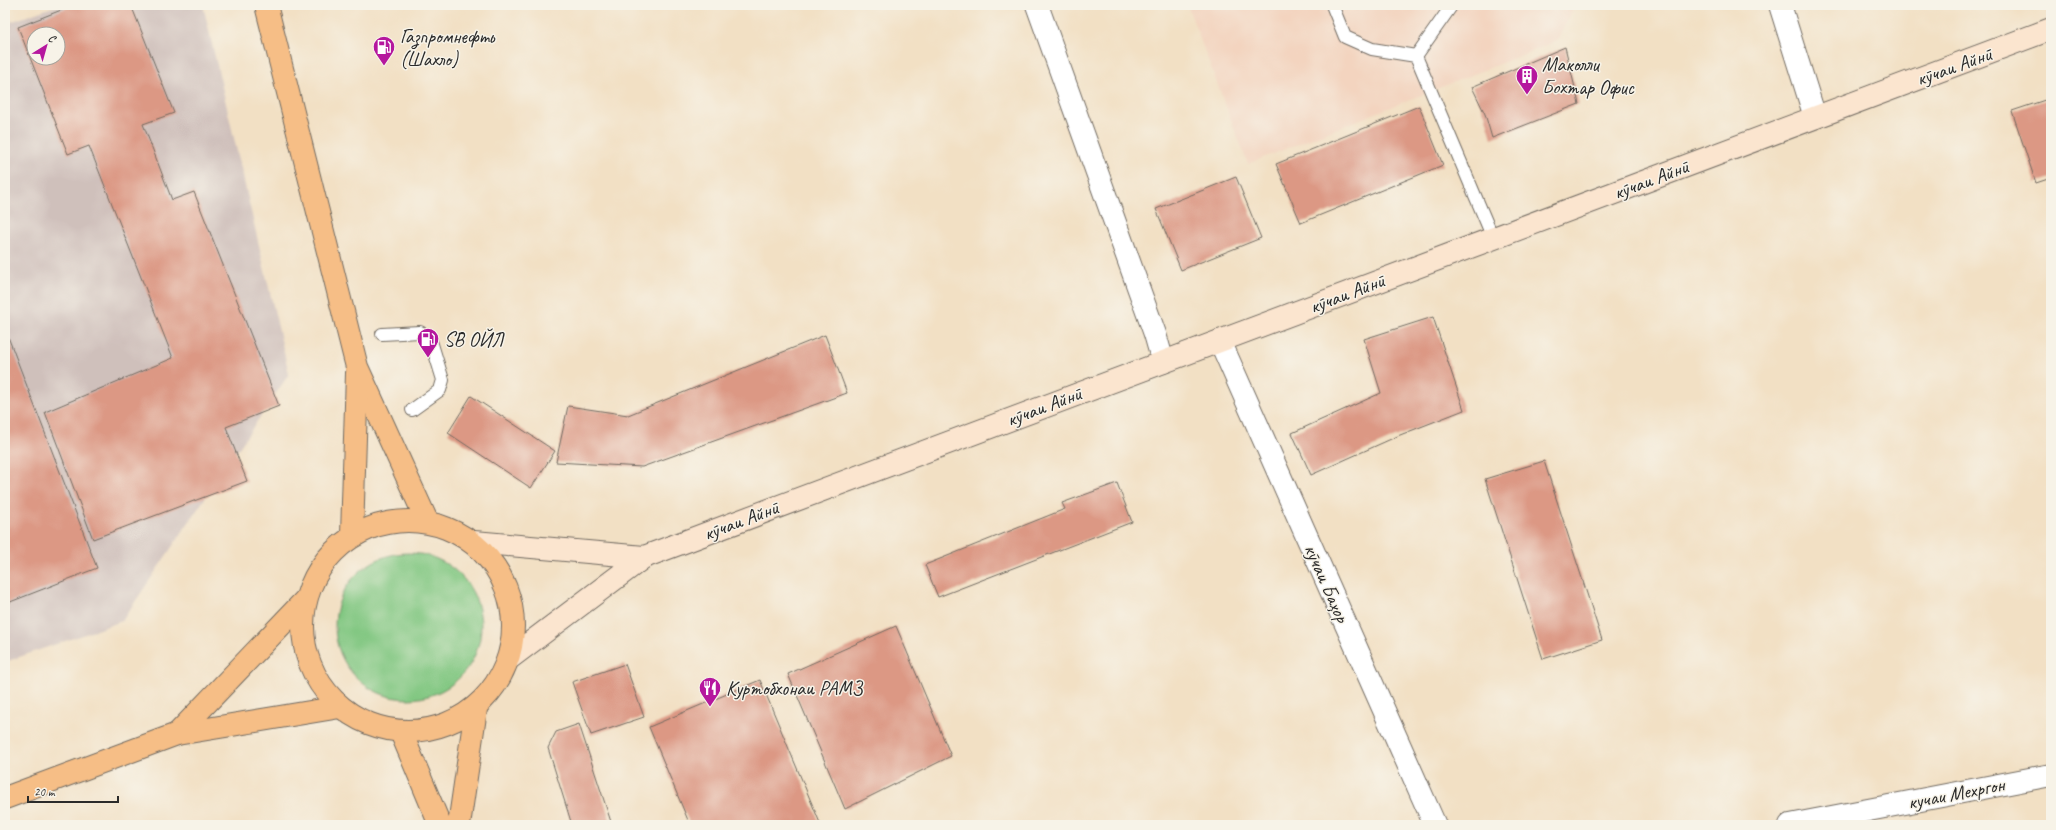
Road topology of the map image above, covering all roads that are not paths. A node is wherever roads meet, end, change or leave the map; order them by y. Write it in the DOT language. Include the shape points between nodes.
graph roads {
  1 [pos="266,5"];
  2 [pos="1037,5"];
  3 [pos="1332,5"];
  4 [pos="1452,5"];
  5 [pos="1780,5"];
  6 [pos="2051,29"];
  7 [pos="1416,56"];
  8 [pos="1815,117"];
  9 [pos="1493,238"];
  10 [pos="382,334"];
  11 [pos="1220,341"];
  12 [pos="1163,362"];
  13 [pos="357,367"];
  14 [pos="412,410"];
  15 [pos="427,521"];
  16 [pos="352,535"];
  17 [pos="474,542"];
  18 [pos="644,557"];
  19 [pos="304,601"];
  20 [pos="510,658"];
  21 [pos="340,707"];
  22 [pos="476,709"];
  23 [pos="401,732"];
  24 [pos="177,734"];
  25 [pos="2051,775"];
  26 [pos="5,798"];
  27 [pos="440,825"];
  28 [pos="459,825"];
  29 [pos="1435,825"];
  30 [pos="1790,825"];
  1 -- 13 [label="main road"];
  2 -- 12 [label="street"];
  3 -- 7 [label="lane" via="1345,37 1372,48"];
  4 -- 7 [label="lane"];
  5 -- 8 [label="street"];
  6 -- 8 [label="main road, кӯчаи Айнӣ"];
  7 -- 9 [label="lane"];
  8 -- 9 [label="main road, кӯчаи Айнӣ"];
  9 -- 11 [label="main road, кӯчаи Айнӣ"];
  10 -- 14 [label="lane" via="420,332 431,341 443,380 442,385 440,390"];
  11 -- 12 [label="main road, кӯчаи Айнӣ"];
  11 -- 29 [label="street, кӯчаи Баҳор"];
  12 -- 18 [label="main road, кӯчаи Айнӣ"];
  13 -- 15 [label="main road"];
  13 -- 16 [label="main road"];
  15 -- 16 [label="main road" via="388,521"];
  15 -- 17 [label="main road" via="452,529"];
  16 -- 19 [label="main road" via="322,563"];
  17 -- 18 [label="main road, кӯчаи Айнӣ"];
  17 -- 20 [label="main road" via="510,595"];
  18 -- 20 [label="main road, кӯчаи Айнӣ"];
  19 -- 21 [label="main road" via="307,659"];
  19 -- 24 [label="main road"];
  20 -- 22 [label="main road" via="497,686"];
  21 -- 23 [label="main road" via="368,724"];
  21 -- 24 [label="main road"];
  22 -- 23 [label="main road" via="440,728"];
  22 -- 28 [label="main road"];
  23 -- 27 [label="main road"];
  24 -- 26 [label="main road"];
  25 -- 30 [label="street, кучаи Мехргон"];
}
